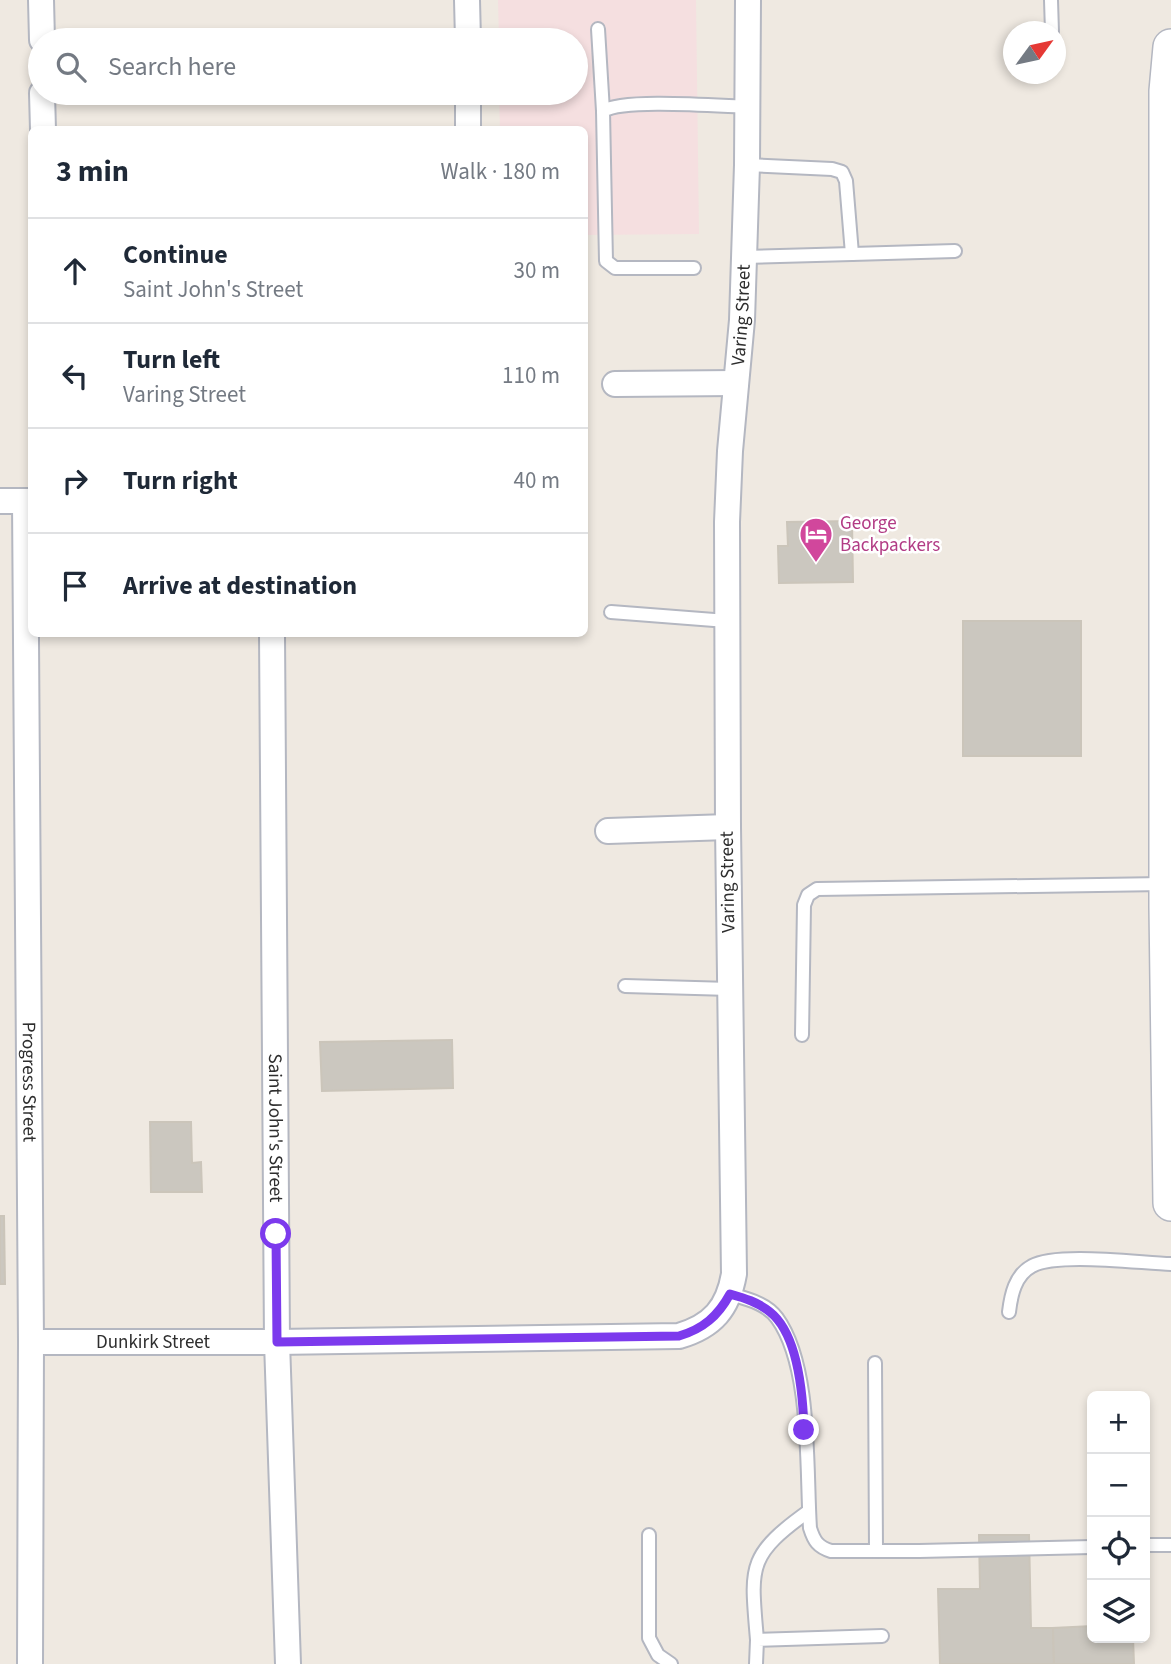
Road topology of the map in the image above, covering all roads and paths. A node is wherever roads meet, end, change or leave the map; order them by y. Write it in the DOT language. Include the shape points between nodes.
graph roads {
  1 [pos="41,0"];
  2 [pos="467,0"];
  3 [pos="748,0"];
  4 [pos="1051,0"];
  5 [pos="1052,21"];
  6 [pos="42,28"];
  7 [pos="468,28"];
  8 [pos="598,29"];
  9 [pos="1171,47"];
  10 [pos="42,105"];
  11 [pos="468,105"];
  12 [pos="748,107"];
  13 [pos="603,111"];
  14 [pos="43,126"];
  15 [pos="468,126"];
  16 [pos="1169,129"];
  17 [pos="747,165"];
  18 [pos="955,251"];
  19 [pos="852,254"];
  20 [pos="742,257"];
  21 [pos="694,268"];
  22 [pos="1169,325"];
  23 [pos="736,383"];
  24 [pos="615,384"];
  25 [pos="19,501"];
  26 [pos="611,612"];
  27 [pos="727,621"];
  28 [pos="272,637"];
  29 [pos="728,827"];
  30 [pos="608,831"];
  31 [pos="1169,899"];
  32 [pos="625,986"];
  33 [pos="730,989"];
  34 [pos="802,1035"];
  35 [pos="1171,1203"];
  36 [pos="1171,1264"];
  37 [pos="730,1294"];
  38 [pos="1009,1312"];
  39 [pos="31,1342"];
  40 [pos="277,1342"];
  41 [pos="875,1363"];
  42 [pos="809,1511"];
  43 [pos="649,1535"];
  44 [pos="1150,1545"];
  45 [pos="1171,1545"];
  46 [pos="1087,1547"];
  47 [pos="876,1551"];
  48 [pos="882,1636"];
  49 [pos="757,1640"];
  50 [pos="30,1664"];
  51 [pos="288,1664"];
  52 [pos="671,1664"];
  53 [pos="756,1664"];
  1 -- 6 [label="street"];
  2 -- 7 [label="street"];
  3 -- 12 [label="street, Varing Street"];
  4 -- 5 [label="lane"];
  8 -- 13 [label="lane"];
  9 -- 16 [label="street"];
  10 -- 14 [label="street"];
  11 -- 15 [label="street"];
  12 -- 13 [label="lane" via="641,105"];
  12 -- 17 [label="street, Varing Street"];
  13 -- 21 [label="lane" via="606,261 615,268"];
  16 -- 22 [label="street"];
  17 -- 19 [label="lane" via="842,172"];
  17 -- 20 [label="street, Varing Street"];
  18 -- 19 [label="lane"];
  19 -- 20 [label="lane"];
  20 -- 23 [label="street, Varing Street"];
  22 -- 31 [label="street"];
  23 -- 24 [label="street"];
  23 -- 27 [label="street, Varing Street" via="727,522"];
  25 -- 39 [label="street, Progress Street"];
  26 -- 27 [label="lane"];
  27 -- 29 [label="street, Varing Street"];
  28 -- 40 [label="street, Saint John's Street"];
  29 -- 30 [label="street"];
  29 -- 33 [label="street, Varing Street"];
  31 -- 34 [label="lane" via="817,889 804,905"];
  31 -- 35 [label="street"];
  32 -- 33 [label="lane"];
  33 -- 37 [label="street, Varing Street" via="734,1274"];
  36 -- 38 [label="lane" via="1054,1258 1031,1266 1020,1276 1011,1293"];
  37 -- 40 [label="street" via="720,1312 679,1336"];
  37 -- 42 [label="lane" via="770,1312 788,1338 803,1404"];
  39 -- 40 [label="street, Dunkirk Street"];
  39 -- 50 [label="street, Progress Street"];
  40 -- 51 [label="street, Saint John's Street"];
  41 -- 47 [label="lane"];
  42 -- 47 [label="lane" via="814,1541 822,1548"];
  42 -- 49 [label="lane" via="760,1555 754,1574"];
  43 -- 52 [label="lane" via="649,1638 658,1655"];
  44 -- 45 [label="lane"];
  46 -- 47 [label="lane"];
  48 -- 49 [label="lane"];
  49 -- 53 [label="lane"];
}
